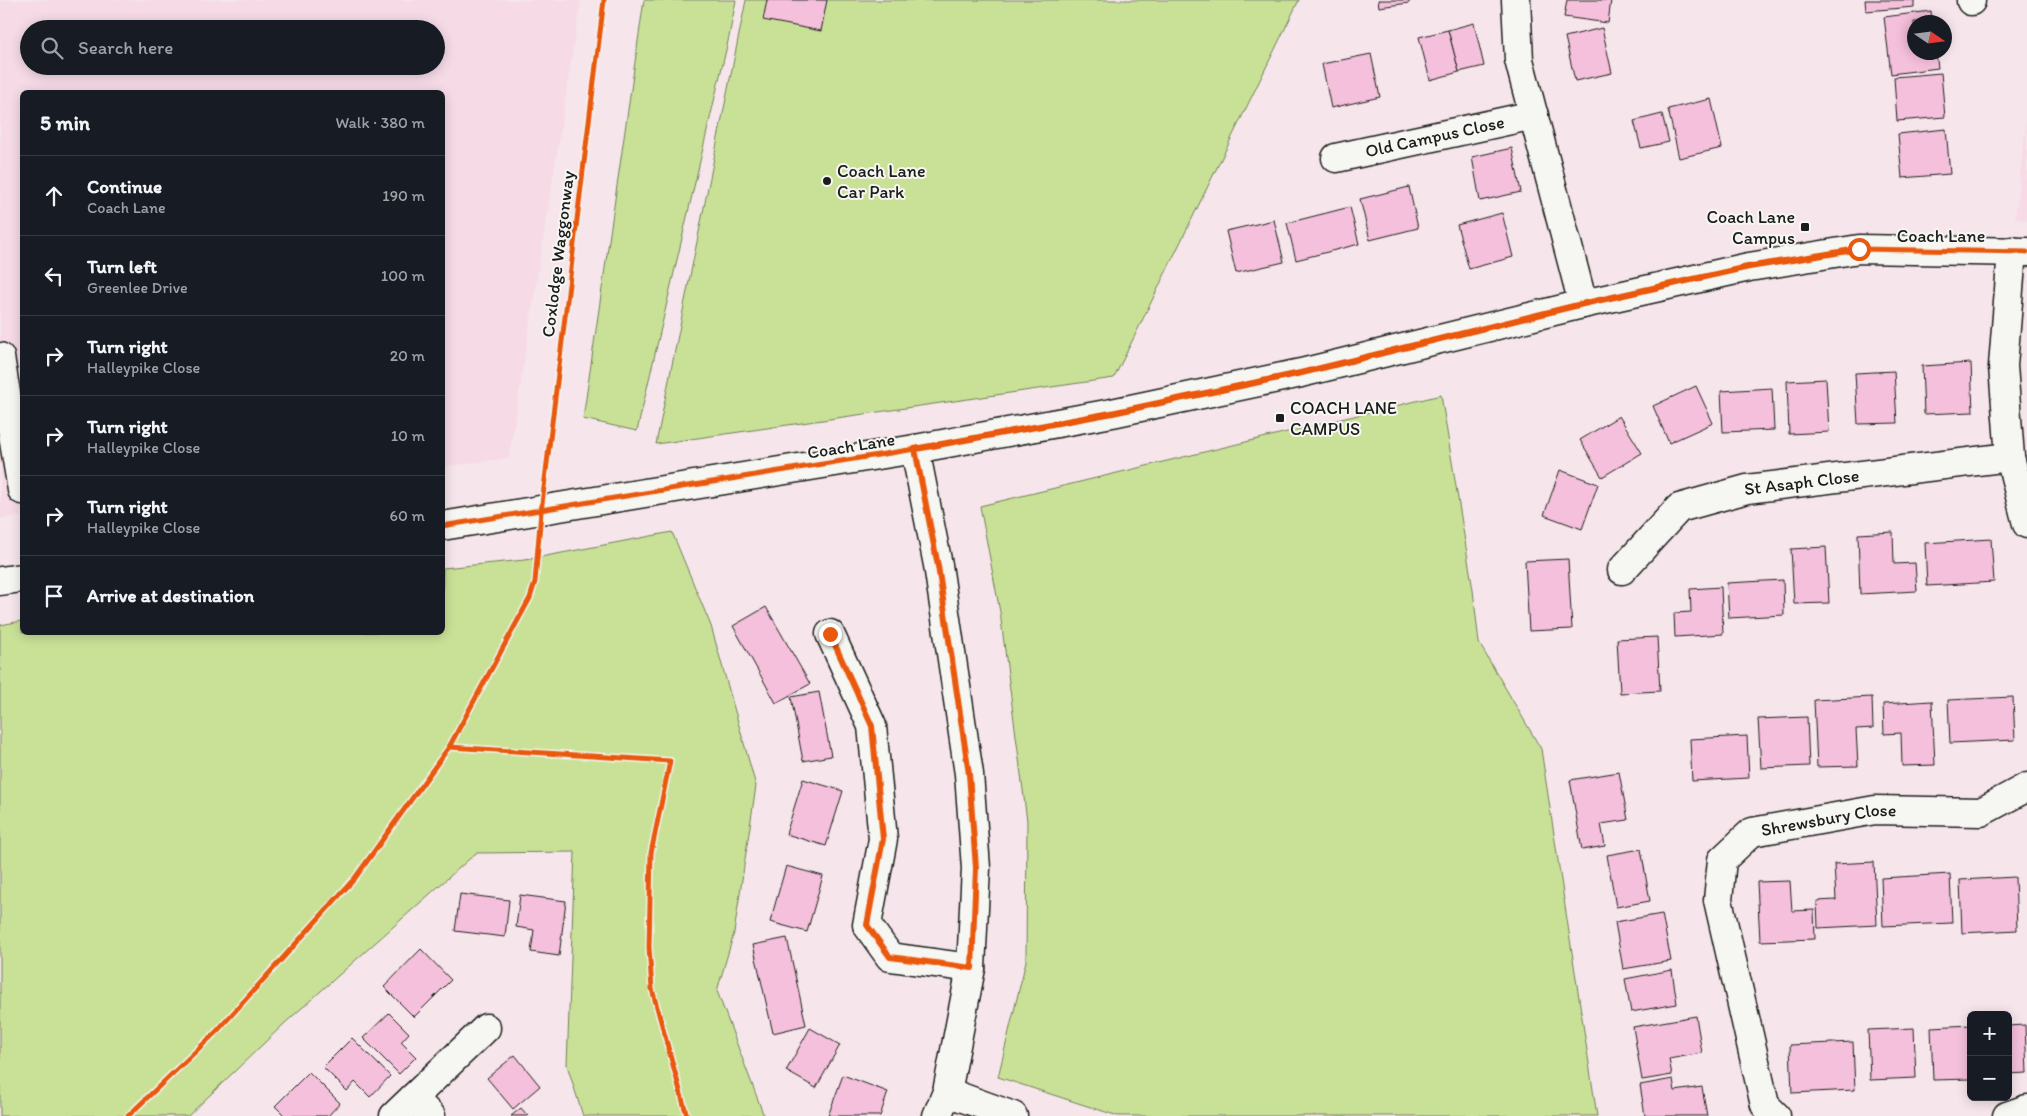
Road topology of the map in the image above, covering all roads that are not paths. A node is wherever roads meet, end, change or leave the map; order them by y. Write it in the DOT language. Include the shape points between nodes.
graph roads {
  1 [pos="1516,0"];
  2 [pos="1534,115"];
  3 [pos="1336,158"];
  4 [pos="2019,251"];
  5 [pos="1582,304"];
  6 [pos="0,357"];
  7 [pos="915,449"];
  8 [pos="2010,458"];
  9 [pos="20,478"];
  10 [pos="2027,524"];
  11 [pos="445,526"];
  12 [pos="1622,570"];
  13 [pos="20,578"];
  14 [pos="0,580"];
  15 [pos="830,634"];
  16 [pos="2027,787"];
  17 [pos="972,968"];
  18 [pos="486,1028"];
  19 [pos="942,1104"];
  20 [pos="2027,1109"];
  21 [pos="413,1110"];
  22 [pos="1012,1116"];
  23 [pos="1776,1116"];
  24 [pos="2007,1116"];
  1 -- 2 [label="street" via="1519,60"];
  2 -- 3 [label="street, Old Campus Close"];
  2 -- 5 [label="street"];
  4 -- 5 [label="street, Coach Lane" via="1859,249 1748,267"];
  4 -- 8 [label="street" via="2003,366"];
  5 -- 7 [label="street, Coach Lane" via="1292,375 1112,413"];
  6 -- 9 [label="street"];
  7 -- 11 [label="street, Coach Lane"];
  7 -- 17 [label="street" via="938,566 969,774 976,868"];
  8 -- 10 [label="street"];
  8 -- 12 [label="street, St Asaph Close" via="1747,489 1679,508"];
  13 -- 14 [label="street"];
  15 -- 17 [label="street" via="872,726 883,839 867,925 890,957"];
  16 -- 23 [label="street, Shrewsbury Close" via="1982,812 1875,810 1752,832 1722,860 1718,900 1765,1105"];
  17 -- 19 [label="street"];
  18 -- 21 [label="street"];
  19 -- 22 [label="street"];
  20 -- 24 [label="street"];
}
